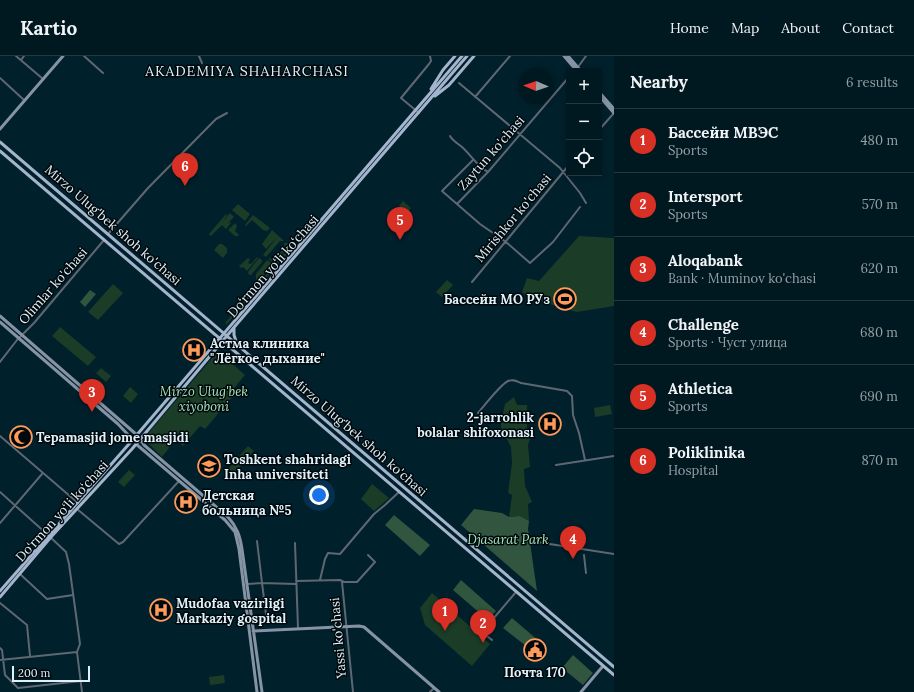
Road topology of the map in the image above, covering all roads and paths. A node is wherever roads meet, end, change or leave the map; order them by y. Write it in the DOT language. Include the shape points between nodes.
graph roads {
  1 [pos="16,56"];
  2 [pos="24,56"];
  3 [pos="63,56"];
  4 [pos="84,56"];
  5 [pos="199,56"];
  6 [pos="430,56"];
  7 [pos="455,56"];
  8 [pos="462,56"];
  9 [pos="467,56"];
  10 [pos="474,56"];
  11 [pos="510,56"];
  12 [pos="564,56"];
  13 [pos="568,56"];
  14 [pos="586,56"];
  15 [pos="21,60"];
  16 [pos="202,63"];
  17 [pos="574,68"];
  18 [pos="575,68"];
  19 [pos="577,68"];
  20 [pos="103,73"];
  21 [pos="0,78"];
  22 [pos="43,79"];
  23 [pos="566,80"];
  24 [pos="459,83"];
  25 [pos="602,95"];
  26 [pos="475,97"];
  27 [pos="426,98"];
  28 [pos="602,99"];
  29 [pos="24,100"];
  30 [pos="429,101"];
  31 [pos="614,109"];
  32 [pos="415,110"];
  33 [pos="419,112"];
  34 [pos="226,113"];
  35 [pos="614,113"];
  36 [pos="602,127"];
  37 [pos="0,129"];
  38 [pos="519,135"];
  39 [pos="450,136"];
  40 [pos="0,142"];
  41 [pos="0,151"];
  42 [pos="473,160"];
  43 [pos="566,168"];
  44 [pos="488,172"];
  45 [pos="563,172"];
  46 [pos="586,203"];
  47 [pos="457,204"];
  48 [pos="580,207"];
  49 [pos="79,209"];
  50 [pos="74,214"];
  51 [pos="108,234"];
  52 [pos="104,240"];
  53 [pos="506,242"];
  54 [pos="138,260"];
  55 [pos="133,265"];
  56 [pos="472,282"];
  57 [pos="0,316"];
  58 [pos="0,322"];
  59 [pos="236,325"];
  60 [pos="225,334"];
  61 [pos="22,335"];
  62 [pos="19,338"];
  63 [pos="219,338"];
  64 [pos="222,341"];
  65 [pos="239,346"];
  66 [pos="0,362"];
  67 [pos="478,412"];
  68 [pos="137,435"];
  69 [pos="0,436"];
  70 [pos="140,439"];
  71 [pos="133,440"];
  72 [pos="136,444"];
  73 [pos="614,456"];
  74 [pos="585,460"];
  75 [pos="556,465"];
  76 [pos="42,473"];
  77 [pos="179,481"];
  78 [pos="398,482"];
  79 [pos="393,487"];
  80 [pos="0,492"];
  81 [pos="399,492"];
  82 [pos="78,503"];
  83 [pos="15,505"];
  84 [pos="77,509"];
  85 [pos="0,523"];
  86 [pos="50,536"];
  87 [pos="524,540"];
  88 [pos="257,541"];
  89 [pos="295,543"];
  90 [pos="614,554"];
  91 [pos="368,555"];
  92 [pos="584,555"];
  93 [pos="586,573"];
  94 [pos="20,574"];
  95 [pos="320,580"];
  96 [pos="296,582"];
  97 [pos="342,582"];
  98 [pos="262,583"];
  99 [pos="247,584"];
  100 [pos="0,591"];
  101 [pos="516,592"];
  102 [pos="246,594"];
  103 [pos="73,595"];
  104 [pos="0,597"];
  105 [pos="0,603"];
  106 [pos="266,614"];
  107 [pos="346,627"];
  108 [pos="298,630"];
  109 [pos="253,631"];
  110 [pos="249,632"];
  111 [pos="492,640"];
  112 [pos="0,648"];
  113 [pos="592,648"];
  114 [pos="77,652"];
  115 [pos="588,653"];
  116 [pos="30,656"];
  117 [pos="4,659"];
  118 [pos="0,660"];
  119 [pos="603,666"];
  120 [pos="614,667"];
  121 [pos="614,676"];
  122 [pos="81,681"];
  123 [pos="32,687"];
  124 [pos="434,688"];
  125 [pos="33,692"];
  126 [pos="82,692"];
  127 [pos="257,692"];
  128 [pos="262,692"];
  129 [pos="352,692"];
  130 [pos="430,692"];
  131 [pos="439,692"];
  132 [pos="580,692"];
  1 -- 15 [label="street"];
  2 -- 15 [label="street"];
  3 -- 22 [label="main road"];
  4 -- 20 [label="street"];
  5 -- 16 [label="street"];
  6 -- 32 [label="street" via="429,64 401,98"];
  7 -- 27 [label="main road"];
  8 -- 27 [label="main road"];
  9 -- 30 [label="main road, Do‘rmon yo‘li ko‘chasi"];
  10 -- 30 [label="main road" via="448,85"];
  11 -- 26 [label="street"];
  12 -- 17 [label="main road"];
  13 -- 18 [label="main road"];
  14 -- 19 [label="street"];
  15 -- 22 [label="street"];
  21 -- 29 [label="street"];
  22 -- 29 [label="main road"];
  23 -- 38 [label="street, Zaytun ko'chasi"];
  24 -- 26 [label="street"];
  25 -- 31 [label="main road"];
  26 -- 38 [label="street"];
  27 -- 32 [label="main road"];
  28 -- 35 [label="main road"];
  29 -- 37 [label="main road"];
  30 -- 33 [label="main road, Do‘rmon yo‘li ko‘chasi"];
  32 -- 33 [label="street"];
  32 -- 60 [label="main road"];
  33 -- 59 [label="main road, Do‘rmon yo‘li ko‘chasi"];
  34 -- 51 [label="street" via="216,119 172,163"];
  35 -- 36 [label="street"];
  38 -- 44 [label="street, Zaytun ko'chasi"];
  38 -- 45 [label="street"];
  39 -- 42 [label="street"];
  40 -- 49 [label="main road, Mirzo Ulug'bek shoh ko'chasi"];
  41 -- 50 [label="main road, Mirzo Ulug'bek shoh ko'chasi"];
  42 -- 44 [label="street"];
  42 -- 47 [label="street" via="442,191"];
  43 -- 45 [label="street, Mirishkor ko'chasi"];
  44 -- 47 [label="street, Zaytun ko'chasi"];
  45 -- 46 [label="street"];
  45 -- 53 [label="street, Mirishkor ko'chasi"];
  47 -- 53 [label="street"];
  48 -- 53 [label="street" via="553,242 531,262"];
  49 -- 50 [label="main road"];
  49 -- 51 [label="main road, Mirzo Ulug'bek shoh ko'chasi"];
  50 -- 52 [label="main road, Mirzo Ulug'bek shoh ko'chasi"];
  51 -- 54 [label="main road, Mirzo Ulug'bek shoh ko'chasi"];
  52 -- 55 [label="main road, Mirzo Ulug'bek shoh ko'chasi"];
  52 -- 61 [label="street, Olimlar ko'chasi"];
  53 -- 56 [label="street, Mirishkor ko'chasi"];
  54 -- 55 [label="main road"];
  54 -- 60 [label="main road, Mirzo Ulug'bek shoh ko'chasi"];
  55 -- 63 [label="main road, Mirzo Ulug'bek shoh ko'chasi"];
  57 -- 61 [label="main road"];
  58 -- 62 [label="main road"];
  59 -- 60 [label="main road, Do‘rmon yo‘li ko‘chasi"];
  59 -- 65 [label="main road" via="234,335"];
  60 -- 63 [label="main road, Do‘rmon yo‘li ko‘chasi"];
  60 -- 64 [label="main road, Do‘rmon yo‘li ko‘chasi"];
  60 -- 65 [label="main road, Mirzo Ulug'bek shoh ko'chasi"];
  61 -- 62 [label="street, Olimlar ko'chasi"];
  61 -- 68 [label="main road"];
  62 -- 66 [label="street, Olimlar ko'chasi"];
  62 -- 71 [label="main road"];
  63 -- 64 [label="main road, Mirzo Ulug'bek shoh ko'chasi"];
  63 -- 68 [label="main road, Do‘rmon yo‘li ko‘chasi"];
  64 -- 70 [label="main road, Do‘rmon yo‘li ko‘chasi"];
  64 -- 79 [label="main road, Mirzo Ulug'bek shoh ko'chasi"];
  65 -- 78 [label="main road, Mirzo Ulug'bek shoh ko'chasi"];
  67 -- 74 [label="street" via="504,383 514,380 567,390 572,396 573,415"];
  68 -- 70 [label="main road"];
  68 -- 71 [label="main road, Do‘rmon yo‘li ko‘chasi"];
  69 -- 76 [label="street"];
  70 -- 72 [label="main road, Do‘rmon yo‘li ko‘chasi"];
  70 -- 99 [label="main road" via="234,523 241,540"];
  71 -- 72 [label="main road"];
  71 -- 82 [label="main road, Do‘rmon yo‘li ko‘chasi"];
  72 -- 77 [label="main road"];
  72 -- 84 [label="main road, Do‘rmon yo‘li ko‘chasi"];
  73 -- 74 [label="street"];
  74 -- 75 [label="street"];
  76 -- 82 [label="street"];
  76 -- 83 [label="street"];
  77 -- 84 [label="street" via="119,544"];
  77 -- 102 [label="main road" via="225,520 235,532"];
  78 -- 79 [label="main road"];
  78 -- 113 [label="main road, Mirzo Ulug'bek shoh ko'chasi"];
  79 -- 81 [label="main road, Mirzo Ulug'bek shoh ko'chasi"];
  80 -- 83 [label="street"];
  81 -- 95 [label="street" via="374,514 340,554 328,554"];
  81 -- 101 [label="main road, Mirzo Ulug'bek shoh ko'chasi"];
  82 -- 86 [label="main road, Do‘rmon yo‘li ko‘chasi"];
  83 -- 85 [label="street"];
  83 -- 86 [label="street"];
  84 -- 86 [label="main road, Do‘rmon yo‘li ko‘chasi"];
  86 -- 94 [label="main road, Do‘rmon yo‘li ko‘chasi"];
  86 -- 100 [label="main road, Do‘rmon yo‘li ko‘chasi"];
  86 -- 103 [label="street" via="66,552"];
  87 -- 90 [label="street"];
  88 -- 98 [label="street"];
  89 -- 96 [label="street"];
  91 -- 97 [label="street" via="375,562 358,580"];
  92 -- 93 [label="street"];
  94 -- 103 [label="street" via="47,599"];
  94 -- 104 [label="main road, Do‘rmon yo‘li ko‘chasi"];
  95 -- 96 [label="street"];
  95 -- 97 [label="street"];
  96 -- 98 [label="street"];
  96 -- 108 [label="street"];
  97 -- 107 [label="street, Yassi ko'chasi"];
  98 -- 99 [label="street"];
  98 -- 106 [label="street"];
  99 -- 102 [label="main road"];
  101 -- 111 [label="street" via="482,632"];
  101 -- 115 [label="main road, Mirzo Ulug'bek shoh ko'chasi"];
  102 -- 109 [label="main road"];
  102 -- 110 [label="main road"];
  103 -- 114 [label="street" via="80,644"];
  105 -- 116 [label="street" via="27,625"];
  107 -- 108 [label="main road"];
  107 -- 124 [label="main road" via="359,626 368,630"];
  107 -- 129 [label="street, Yassi ko'chasi"];
  108 -- 109 [label="main road"];
  109 -- 110 [label="street"];
  109 -- 128 [label="main road"];
  110 -- 127 [label="main road"];
  112 -- 117 [label="street"];
  113 -- 115 [label="main road"];
  113 -- 120 [label="main road, Mirzo Ulug'bek shoh ko'chasi"];
  114 -- 116 [label="street"];
  114 -- 122 [label="street"];
  115 -- 119 [label="main road, Mirzo Ulug'bek shoh ko'chasi"];
  116 -- 117 [label="street"];
  117 -- 118 [label="street"];
  117 -- 123 [label="street" via="6,675 10,680 21,688"];
  119 -- 121 [label="main road, Mirzo Ulug'bek shoh ko'chasi"];
  119 -- 132 [label="main road"];
  122 -- 123 [label="street"];
  122 -- 126 [label="street"];
  123 -- 125 [label="street"];
  124 -- 130 [label="street"];
  124 -- 131 [label="main road"];
}
